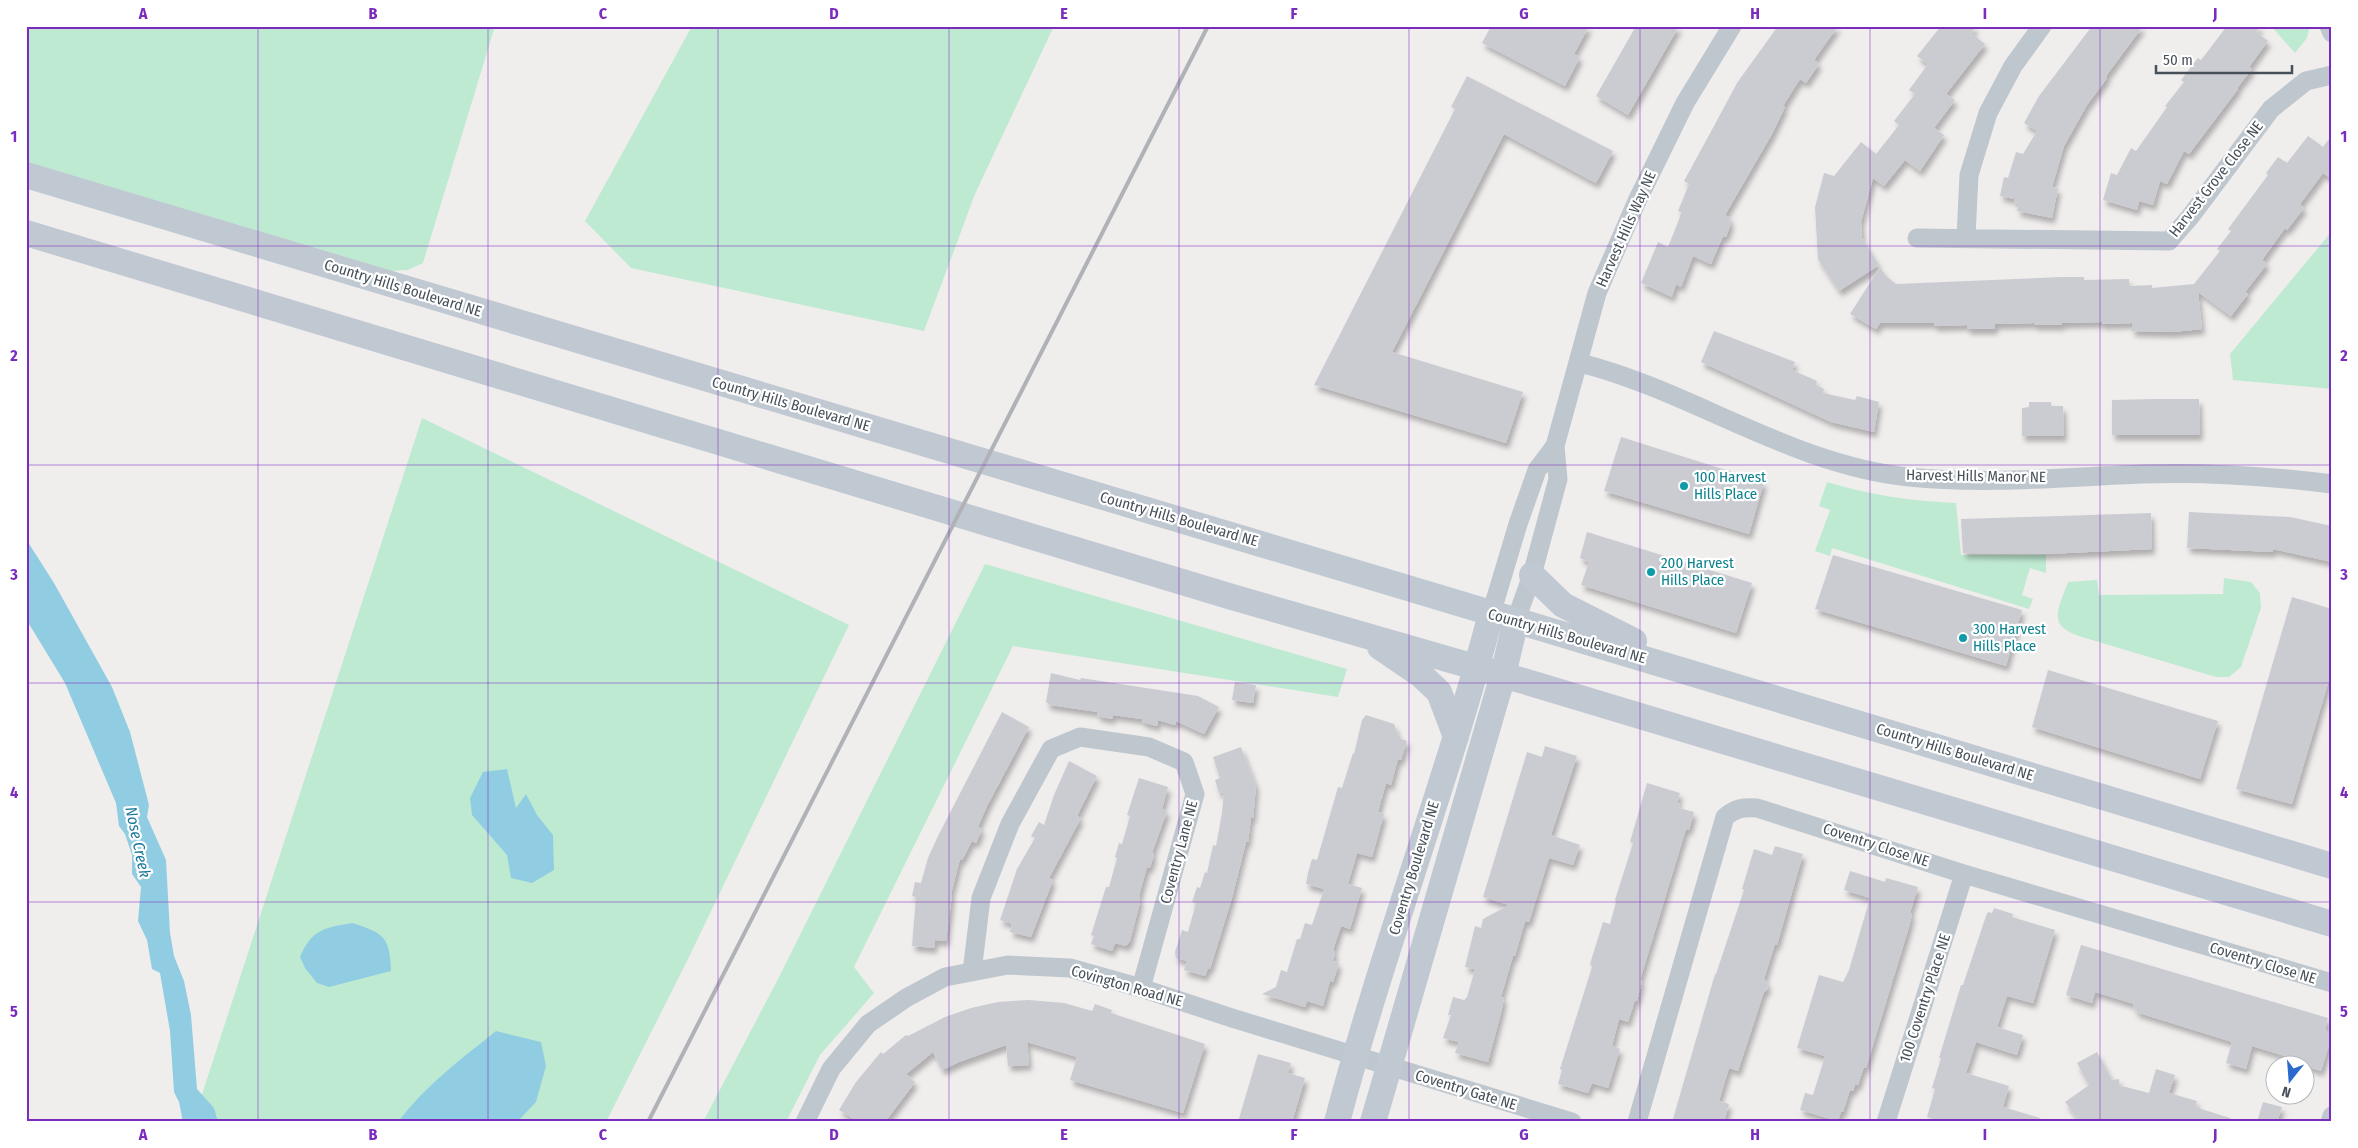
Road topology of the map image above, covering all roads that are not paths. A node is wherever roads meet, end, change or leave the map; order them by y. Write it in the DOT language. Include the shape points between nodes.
graph roads {
  1 [pos="1732,26"];
  2 [pos="2042,26"];
  3 [pos="2328,26"];
  4 [pos="2332,33"];
  5 [pos="2332,75"];
  6 [pos="26,175"];
  7 [pos="26,234"];
  8 [pos="1966,237"];
  9 [pos="1917,238"];
  10 [pos="1580,362"];
  11 [pos="1555,446"];
  12 [pos="2332,484"];
  13 [pos="1532,575"];
  14 [pos="1491,614"];
  15 [pos="1516,620"];
  16 [pos="1359,633"];
  17 [pos="1477,668"];
  18 [pos="1503,676"];
  19 [pos="1716,680"];
  20 [pos="1456,737"];
  21 [pos="2332,866"];
  22 [pos="1964,874"];
  23 [pos="2332,924"];
  24 [pos="972,972"];
  25 [pos="2332,983"];
  26 [pos="1141,988"];
  27 [pos="1355,1055"];
  28 [pos="1388,1066"];
  29 [pos="2332,1116"];
  30 [pos="805,1122"];
  31 [pos="1337,1122"];
  32 [pos="1372,1122"];
  33 [pos="1572,1122"];
  34 [pos="1637,1122"];
  35 [pos="1886,1122"];
  36 [pos="2330,1122"];
  1 -- 10 [label="street, Harvest Hills Way NE" via="1685,103 1637,202 1597,293"];
  2 -- 8 [label="street" via="2013,66 1988,113 1969,175"];
  3 -- 4 [label="street"];
  5 -- 8 [label="street, Harvest Grove Close NE" via="2306,81 2271,109 2169,241"];
  6 -- 14 [label="main road, Country Hills Boulevard NE"];
  7 -- 16 [label="main road"];
  8 -- 9 [label="street, Harvest Grove Close NE"];
  10 -- 11 [label="street, Harvest Hills Way NE"];
  10 -- 12 [label="street, Harvest Hills Manor NE" via="1612,371 1838,463 1908,477 1973,479 2208,474"];
  11 -- 13 [label="street, Harvest Hills Way NE" via="1558,479"];
  11 -- 14 [label="street, Harvest Hills Way NE" via="1537,470"];
  13 -- 15 [label="street, Harvest Hills Way NE"];
  13 -- 19 [label="main road" via="1563,605"];
  14 -- 15 [label="main road, Country Hills Boulevard NE"];
  14 -- 17 [label="main road, Coventry Boulevard NE"];
  15 -- 18 [label="main road, Coventry Boulevard NE"];
  15 -- 19 [label="main road, Country Hills Boulevard NE"];
  16 -- 17 [label="main road"];
  16 -- 20 [label="main road" via="1421,675 1439,692"];
  17 -- 18 [label="main road"];
  17 -- 20 [label="main road, Coventry Boulevard NE"];
  18 -- 23 [label="main road"];
  18 -- 28 [label="main road, Coventry Boulevard NE"];
  19 -- 21 [label="main road, Country Hills Boulevard NE"];
  20 -- 27 [label="main road, Coventry Boulevard NE"];
  22 -- 25 [label="street, Coventry Close NE"];
  22 -- 34 [label="street, Coventry Close NE" via="1757,808 1734,810 1726,817"];
  22 -- 35 [label="street, 100 Coventry Place NE"];
  24 -- 26 [label="street, Covington Road NE" via="1008,965 1070,968"];
  24 -- 26 [label="street, Coventry Lane NE" via="981,898 1010,824 1051,749 1080,737 1149,747 1184,762 1195,794"];
  24 -- 30 [label="street, Covington Road NE" via="945,977 868,1024 831,1069"];
  26 -- 27 [label="street, Covington Road NE"];
  27 -- 28 [label="street, Covington Road NE"];
  27 -- 31 [label="main road, Coventry Boulevard NE"];
  28 -- 32 [label="main road, Coventry Boulevard NE"];
  28 -- 33 [label="street, Coventry Gate NE"];
  29 -- 36 [label="street"];
}
